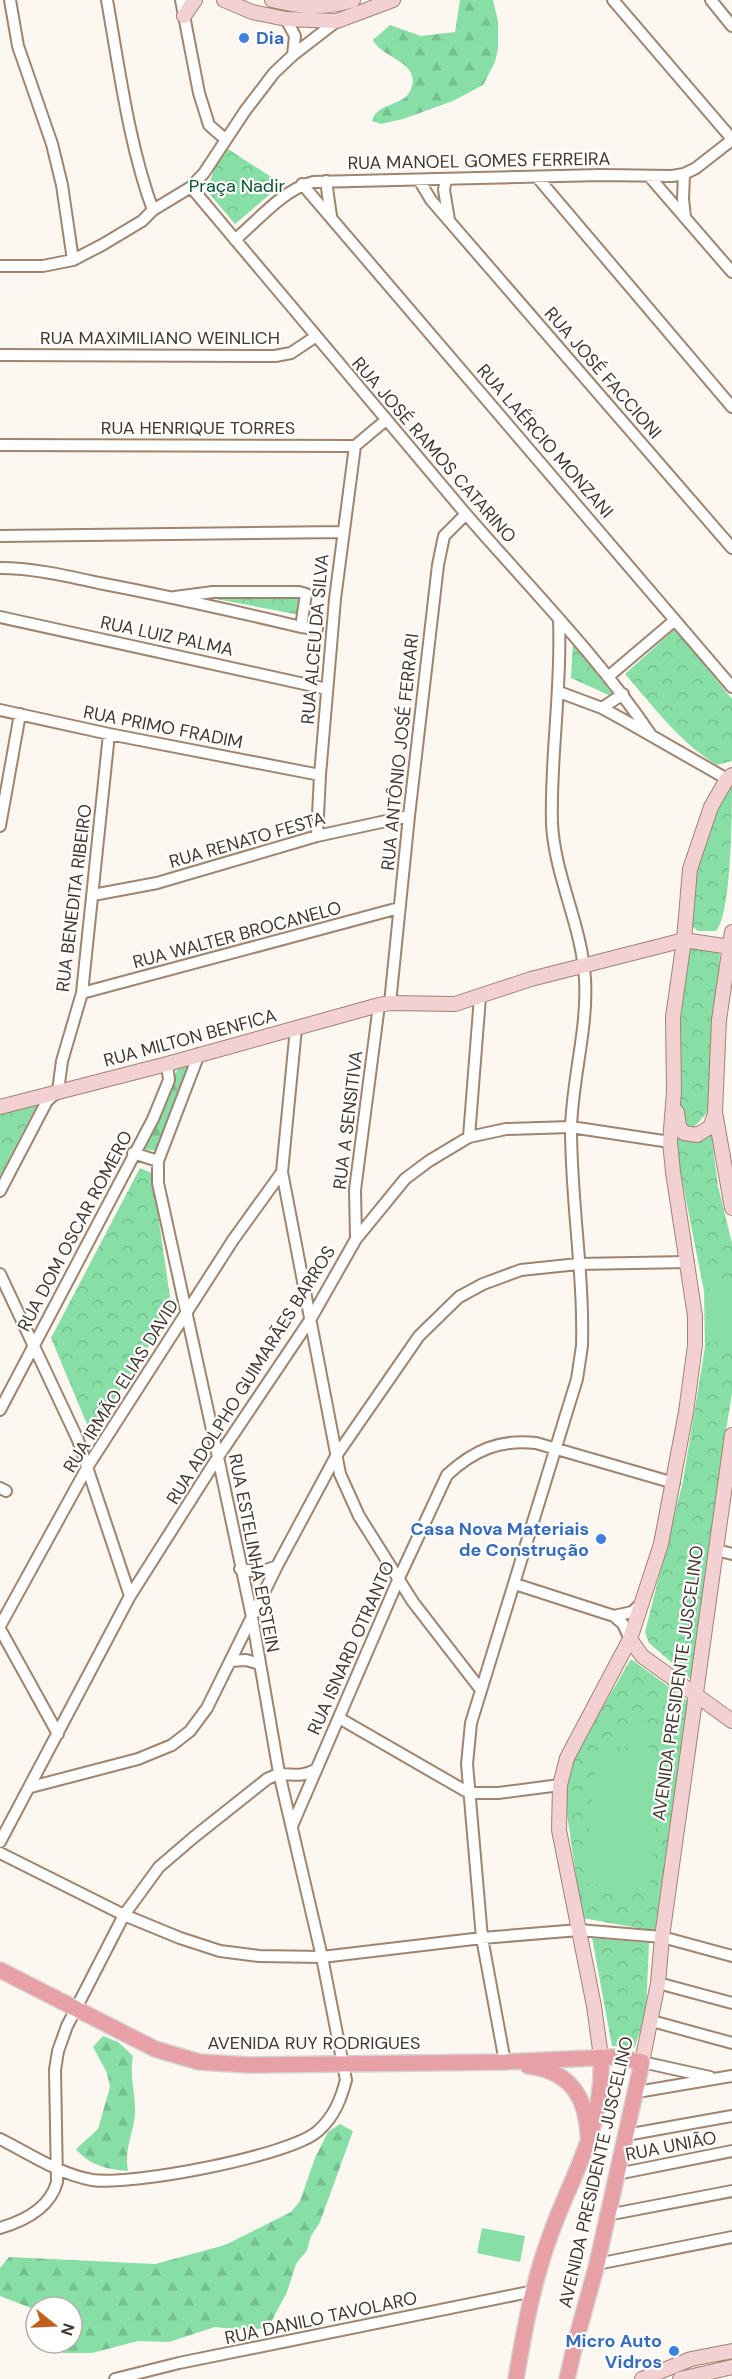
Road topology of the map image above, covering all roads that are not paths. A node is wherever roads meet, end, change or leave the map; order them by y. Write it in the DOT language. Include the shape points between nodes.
graph roads {
  1 [pos="10,0"];
  2 [pos="107,0"];
  3 [pos="181,0"];
  4 [pos="195,0"];
  5 [pos="224,0"];
  6 [pos="272,0"];
  7 [pos="353,0"];
  8 [pos="393,0"];
  9 [pos="613,0"];
  10 [pos="711,0"];
  11 [pos="184,16"];
  12 [pos="286,19"];
  13 [pos="337,21"];
  14 [pos="732,26"];
  15 [pos="293,55"];
  16 [pos="225,139"];
  17 [pos="732,140"];
  18 [pos="684,174"];
  19 [pos="649,176"];
  20 [pos="537,177"];
  21 [pos="446,179"];
  22 [pos="419,180"];
  23 [pos="326,181"];
  24 [pos="302,184"];
  25 [pos="191,187"];
  26 [pos="153,210"];
  27 [pos="331,217"];
  28 [pos="685,217"];
  29 [pos="449,220"];
  30 [pos="235,240"];
  31 [pos="73,260"];
  32 [pos="0,266"];
  33 [pos="732,272"];
  34 [pos="315,337"];
  35 [pos="0,355"];
  36 [pos="732,407"];
  37 [pos="386,420"];
  38 [pos="0,445"];
  39 [pos="355,446"];
  40 [pos="466,514"];
  41 [pos="342,532"];
  42 [pos="0,536"];
  43 [pos="732,548"];
  44 [pos="0,568"];
  45 [pos="175,597"];
  46 [pos="0,616"];
  47 [pos="559,620"];
  48 [pos="675,620"];
  49 [pos="301,627"];
  50 [pos="317,629"];
  51 [pos="609,676"];
  52 [pos="732,687"];
  53 [pos="327,689"];
  54 [pos="559,692"];
  55 [pos="623,694"];
  56 [pos="602,708"];
  57 [pos="0,710"];
  58 [pos="20,714"];
  59 [pos="109,734"];
  60 [pos="651,735"];
  61 [pos="320,775"];
  62 [pos="730,777"];
  63 [pos="409,816"];
  64 [pos="0,825"];
  65 [pos="318,836"];
  66 [pos="93,895"];
  67 [pos="399,908"];
  68 [pos="732,932"];
  69 [pos="684,940"];
  70 [pos="663,945"];
  71 [pos="731,947"];
  72 [pos="681,961"];
  73 [pos="584,966"];
  74 [pos="82,993"];
  75 [pos="480,997"];
  76 [pos="384,1004"];
  77 [pos="296,1028"];
  78 [pos="199,1054"];
  79 [pos="168,1064"];
  80 [pos="58,1091"];
  81 [pos="674,1092"];
  82 [pos="0,1107"];
  83 [pos="716,1112"];
  84 [pos="571,1127"];
  85 [pos="469,1137"];
  86 [pos="670,1142"];
  87 [pos="133,1153"];
  88 [pos="158,1161"];
  89 [pos="282,1172"];
  90 [pos="0,1191"];
  91 [pos="732,1208"];
  92 [pos="356,1239"];
  93 [pos="688,1262"];
  94 [pos="578,1264"];
  95 [pos="0,1274"];
  96 [pos="187,1312"];
  97 [pos="310,1320"];
  98 [pos="33,1346"];
  99 [pos="0,1410"];
  100 [pos="732,1435"];
  101 [pos="555,1447"];
  102 [pos="336,1456"];
  103 [pos="218,1457"];
  104 [pos="88,1466"];
  105 [pos="674,1483"];
  106 [pos="716,1550"];
  107 [pos="732,1554"];
  108 [pos="277,1566"];
  109 [pos="240,1569"];
  110 [pos="399,1578"];
  111 [pos="515,1584"];
  112 [pos="130,1596"];
  113 [pos="641,1604"];
  114 [pos="252,1617"];
  115 [pos="614,1617"];
  116 [pos="0,1627"];
  117 [pos="630,1639"];
  118 [pos="230,1661"];
  119 [pos="260,1664"];
  120 [pos="481,1690"];
  121 [pos="696,1695"];
  122 [pos="339,1718"];
  123 [pos="732,1721"];
  124 [pos="58,1734"];
  125 [pos="315,1770"];
  126 [pos="279,1773"];
  127 [pos="560,1785"];
  128 [pos="31,1787"];
  129 [pos="469,1793"];
  130 [pos="292,1827"];
  131 [pos="1,1839"];
  132 [pos="0,1853"];
  133 [pos="124,1915"];
  134 [pos="579,1930"];
  135 [pos="662,1937"];
  136 [pos="482,1938"];
  137 [pos="732,1956"];
  138 [pos="322,1957"];
  139 [pos="0,1970"];
  140 [pos="658,1983"];
  141 [pos="732,2003"];
  142 [pos="76,2009"];
  143 [pos="652,2021"];
  144 [pos="732,2043"];
  145 [pos="601,2057"];
  146 [pos="505,2062"];
  147 [pos="642,2062"];
  148 [pos="344,2064"];
  149 [pos="732,2076"];
  150 [pos="716,2079"];
  151 [pos="637,2092"];
  152 [pos="732,2115"];
  153 [pos="626,2135"];
  154 [pos="0,2139"];
  155 [pos="589,2144"];
  156 [pos="732,2151"];
  157 [pos="58,2169"];
  158 [pos="616,2174"];
  159 [pos="732,2191"];
  160 [pos="607,2215"];
  161 [pos="0,2228"];
  162 [pos="732,2237"];
  163 [pos="597,2264"];
  164 [pos="534,2291"];
  165 [pos="732,2351"];
  166 [pos="732,2367"];
  167 [pos="115,2379"];
  168 [pos="516,2379"];
  169 [pos="567,2379"];
  170 [pos="642,2379"];
  171 [pos="680,2379"];
  1 -- 31 [label="street" via="18,46 62,185"];
  2 -- 26 [label="street" via="127,109"];
  3 -- 11 [label="street"];
  4 -- 11 [label="main road"];
  5 -- 12 [label="main road" via="252,12"];
  6 -- 7 [label="main road" via="316,7"];
  8 -- 13 [label="main road"];
  9 -- 17 [label="street"];
  10 -- 14 [label="street"];
  11 -- 16 [label="street" via="209,125"];
  12 -- 13 [label="main road"];
  12 -- 15 [label="street" via="295,36"];
  13 -- 15 [label="street"];
  15 -- 16 [label="street" via="274,73"];
  16 -- 25 [label="street"];
  17 -- 18 [label="street, RUA MANOEL GOMES FERREIRA"];
  18 -- 19 [label="street, RUA MANOEL GOMES FERREIRA"];
  18 -- 28 [label="street"];
  19 -- 20 [label="street, RUA MANOEL GOMES FERREIRA"];
  19 -- 28 [label="street"];
  20 -- 21 [label="street, RUA MANOEL GOMES FERREIRA"];
  20 -- 36 [label="street"];
  21 -- 22 [label="street, RUA MANOEL GOMES FERREIRA"];
  21 -- 29 [label="street"];
  22 -- 23 [label="street, RUA MANOEL GOMES FERREIRA"];
  22 -- 29 [label="street, RUA JOSÉ FACCIONI"];
  23 -- 24 [label="street, RUA MANOEL GOMES FERREIRA"];
  23 -- 27 [label="street"];
  24 -- 27 [label="street, RUA LAÉRCIO MONZANI"];
  24 -- 30 [label="street"];
  25 -- 26 [label="street"];
  25 -- 30 [label="street, RUA JOSÉ RAMOS CATARINO"];
  26 -- 31 [label="street" via="142,221"];
  27 -- 48 [label="street, RUA LAÉRCIO MONZANI"];
  28 -- 33 [label="street"];
  29 -- 43 [label="street, RUA JOSÉ FACCIONI"];
  30 -- 34 [label="street, RUA JOSÉ RAMOS CATARINO"];
  31 -- 32 [label="street" via="43,266"];
  34 -- 35 [label="street, RUA MAXIMILIANO WEINLICH" via="291,353 275,356"];
  34 -- 37 [label="street, RUA JOSÉ RAMOS CATARINO"];
  37 -- 39 [label="street"];
  37 -- 40 [label="street, RUA JOSÉ RAMOS CATARINO"];
  38 -- 39 [label="street, RUA HENRIQUE TORRES"];
  39 -- 41 [label="street, RUA ALCEU DA SILVA"];
  40 -- 47 [label="street, RUA JOSÉ RAMOS CATARINO"];
  40 -- 63 [label="street, RUA ANTÔNIO JOSÉ FERRARI" via="444,536 440,556"];
  41 -- 42 [label="street"];
  41 -- 53 [label="street, RUA ALCEU DA SILVA"];
  44 -- 45 [label="street"];
  45 -- 49 [label="street"];
  45 -- 49 [label="street" via="213,592 304,592"];
  46 -- 53 [label="street, RUA LUIZ PALMA"];
  47 -- 51 [label="street, RUA JOSÉ RAMOS CATARINO"];
  47 -- 54 [label="street"];
  48 -- 51 [label="street"];
  48 -- 52 [label="street, RUA LAÉRCIO MONZANI"];
  49 -- 50 [label="street"];
  51 -- 55 [label="street, RUA JOSÉ RAMOS CATARINO"];
  53 -- 61 [label="street, RUA ALCEU DA SILVA"];
  54 -- 56 [label="street"];
  54 -- 73 [label="street" via="553,753 553,828"];
  55 -- 56 [label="street"];
  55 -- 60 [label="street, RUA JOSÉ RAMOS CATARINO"];
  56 -- 60 [label="street"];
  57 -- 58 [label="street, RUA PRIMO FRADIM"];
  58 -- 59 [label="street, RUA PRIMO FRADIM"];
  58 -- 64 [label="street"];
  59 -- 61 [label="street, RUA PRIMO FRADIM"];
  59 -- 66 [label="street, RUA BENEDITA RIBEIRO"];
  60 -- 62 [label="street"];
  61 -- 65 [label="street, RUA ALCEU DA SILVA"];
  62 -- 69 [label="main road, AVENIDA PRESIDENTE JUSCELINO" via="711,807 690,869"];
  63 -- 65 [label="street, RUA RENATO FESTA"];
  63 -- 67 [label="street, RUA ANTÔNIO JOSÉ FERRARI"];
  65 -- 66 [label="street, RUA RENATO FESTA" via="158,883"];
  66 -- 74 [label="street, RUA BENEDITA RIBEIRO"];
  67 -- 74 [label="street, RUA WALTER BROCANELO"];
  67 -- 76 [label="street, RUA ANTÔNIO JOSÉ FERRARI"];
  68 -- 71 [label="main road"];
  69 -- 70 [label="main road, RUA MILTON BENFICA"];
  69 -- 71 [label="main road"];
  69 -- 72 [label="main road, AVENIDA PRESIDENTE JUSCELINO"];
  70 -- 72 [label="main road" via="677,953"];
  70 -- 73 [label="main road, RUA MILTON BENFICA"];
  71 -- 83 [label="main road" via="719,1020"];
  72 -- 81 [label="main road, AVENIDA PRESIDENTE JUSCELINO" via="673,1017"];
  73 -- 75 [label="main road, RUA MILTON BENFICA"];
  73 -- 84 [label="street"];
  74 -- 80 [label="street, RUA BENEDITA RIBEIRO" via="62,1061"];
  75 -- 76 [label="main road, RUA MILTON BENFICA" via="455,1004"];
  75 -- 85 [label="street"];
  76 -- 77 [label="main road, RUA MILTON BENFICA"];
  76 -- 92 [label="street, RUA A SENSITIVA" via="355,1190"];
  77 -- 78 [label="main road, RUA MILTON BENFICA"];
  77 -- 89 [label="street"];
  78 -- 79 [label="main road, RUA MILTON BENFICA"];
  78 -- 88 [label="street, RUA ESTELINHA EPSTEIN"];
  79 -- 80 [label="main road, RUA MILTON BENFICA"];
  79 -- 87 [label="street, RUA DOM OSCAR ROMERO" via="169,1080"];
  80 -- 82 [label="main road, RUA MILTON BENFICA"];
  80 -- 90 [label="street, RUA BENEDITA RIBEIRO" via="47,1101"];
  81 -- 83 [label="main road" via="679,1126 684,1132 705,1132"];
  81 -- 86 [label="main road, AVENIDA PRESIDENTE JUSCELINO"];
  83 -- 91 [label="main road"];
  84 -- 85 [label="street, RUA ADOLPHO GUIMARÃES BARROS" via="506,1129"];
  84 -- 86 [label="street, RUA ADOLPHO GUIMARÃES BARROS"];
  84 -- 94 [label="street"];
  85 -- 92 [label="street, RUA ADOLPHO GUIMARÃES BARROS" via="405,1179"];
  86 -- 93 [label="main road, AVENIDA PRESIDENTE JUSCELINO"];
  87 -- 88 [label="street"];
  87 -- 98 [label="street, RUA DOM OSCAR ROMERO"];
  88 -- 96 [label="street, RUA ESTELINHA EPSTEIN" via="158,1184"];
  89 -- 96 [label="street, RUA IRMÃO ELIAS DAVID"];
  89 -- 97 [label="street"];
  92 -- 97 [label="street, RUA ADOLPHO GUIMARÃES BARROS"];
  93 -- 94 [label="street"];
  93 -- 105 [label="main road, AVENIDA PRESIDENTE JUSCELINO" via="695,1345"];
  94 -- 101 [label="street" via="582,1346 577,1379"];
  94 -- 102 [label="street" via="521,1270 459,1297 419,1336"];
  95 -- 98 [label="street"];
  96 -- 103 [label="street, RUA ESTELINHA EPSTEIN"];
  96 -- 104 [label="street, RUA IRMÃO ELIAS DAVID"];
  97 -- 102 [label="street"];
  97 -- 103 [label="street, RUA ADOLPHO GUIMARÃES BARROS"];
  98 -- 99 [label="street, RUA DOM OSCAR ROMERO"];
  98 -- 104 [label="street"];
  100 -- 106 [label="main road, AVENIDA PRESIDENTE JUSCELINO"];
  101 -- 105 [label="street, RUA ISNARD OTRANTO"];
  101 -- 110 [label="street, RUA ISNARD OTRANTO" via="503,1442 460,1463 447,1475"];
  101 -- 111 [label="street"];
  102 -- 108 [label="street"];
  102 -- 110 [label="street" via="359,1516"];
  103 -- 109 [label="street, RUA ESTELINHA EPSTEIN"];
  103 -- 112 [label="street, RUA ADOLPHO GUIMARÃES BARROS"];
  104 -- 112 [label="street"];
  104 -- 116 [label="street, RUA IRMÃO ELIAS DAVID"];
  105 -- 113 [label="main road, AVENIDA PRESIDENTE JUSCELINO" via="661,1544"];
  106 -- 107 [label="street"];
  106 -- 121 [label="main road, AVENIDA PRESIDENTE JUSCELINO"];
  108 -- 109 [label="street" via="261,1572"];
  108 -- 114 [label="street"];
  109 -- 114 [label="street, RUA ESTELINHA EPSTEIN"];
  110 -- 120 [label="street"];
  110 -- 122 [label="street, RUA ISNARD OTRANTO"];
  111 -- 115 [label="street"];
  111 -- 120 [label="street"];
  112 -- 124 [label="street, RUA ADOLPHO GUIMARÃES BARROS"];
  113 -- 115 [label="street" via="632,1612"];
  113 -- 117 [label="main road, AVENIDA PRESIDENTE JUSCELINO"];
  114 -- 118 [label="street"];
  114 -- 119 [label="street, RUA ESTELINHA EPSTEIN"];
  115 -- 117 [label="street" via="623,1624"];
  116 -- 124 [label="street"];
  117 -- 121 [label="main road" via="642,1656"];
  117 -- 127 [label="main road, AVENIDA PRESIDENTE JUSCELINO" via="567,1758"];
  118 -- 119 [label="street"];
  118 -- 128 [label="street" via="201,1718 172,1745 138,1759"];
  119 -- 126 [label="street, RUA ESTELINHA EPSTEIN"];
  120 -- 129 [label="street" via="468,1743"];
  121 -- 123 [label="main road"];
  121 -- 135 [label="main road, AVENIDA PRESIDENTE JUSCELINO"];
  122 -- 125 [label="street, RUA ISNARD OTRANTO"];
  122 -- 129 [label="street"];
  124 -- 128 [label="street, RUA ADOLPHO GUIMARÃES BARROS"];
  125 -- 126 [label="street" via="304,1776"];
  125 -- 130 [label="street, RUA ISNARD OTRANTO"];
  126 -- 130 [label="street, RUA ESTELINHA EPSTEIN"];
  126 -- 133 [label="street" via="159,1867"];
  127 -- 129 [label="street"];
  127 -- 134 [label="main road, AVENIDA PRESIDENTE JUSCELINO" via="559,1830"];
  128 -- 131 [label="street, RUA ADOLPHO GUIMARÃES BARROS"];
  129 -- 136 [label="street"];
  130 -- 138 [label="street, RUA ESTELINHA EPSTEIN"];
  132 -- 133 [label="street"];
  133 -- 138 [label="street" via="220,1951"];
  133 -- 142 [label="street"];
  134 -- 135 [label="street"];
  134 -- 136 [label="street"];
  134 -- 145 [label="main road, AVENIDA PRESIDENTE JUSCELINO"];
  135 -- 137 [label="street"];
  135 -- 140 [label="main road, AVENIDA PRESIDENTE JUSCELINO"];
  136 -- 138 [label="street"];
  136 -- 146 [label="street"];
  138 -- 148 [label="street, RUA ESTELINHA EPSTEIN"];
  139 -- 142 [label="main road, AVENIDA RUY RODRIGUES"];
  140 -- 141 [label="street"];
  140 -- 143 [label="main road, AVENIDA PRESIDENTE JUSCELINO"];
  142 -- 148 [label="main road, AVENIDA RUY RODRIGUES" via="155,2049 199,2062"];
  142 -- 157 [label="street" via="58,2050 55,2070"];
  143 -- 144 [label="street"];
  143 -- 147 [label="main road, AVENIDA PRESIDENTE JUSCELINO"];
  145 -- 146 [label="main road, AVENIDA RUY RODRIGUES"];
  145 -- 147 [label="main road, AVENIDA RUY RODRIGUES"];
  145 -- 155 [label="main road, AVENIDA PRESIDENTE JUSCELINO" via="602,2086"];
  146 -- 148 [label="main road, AVENIDA RUY RODRIGUES"];
  146 -- 155 [label="main road, AVENIDA RUY RODRIGUES" via="544,2068 564,2078 583,2104"];
  147 -- 150 [label="street"];
  147 -- 151 [label="main road, AVENIDA PRESIDENTE JUSCELINO"];
  148 -- 157 [label="street, RUA ESTELINHA EPSTEIN" via="342,2098 332,2116 302,2141 208,2167 125,2181 92,2180"];
  149 -- 150 [label="street"];
  150 -- 151 [label="street"];
  151 -- 153 [label="main road, AVENIDA PRESIDENTE JUSCELINO"];
  152 -- 153 [label="street"];
  153 -- 158 [label="main road, AVENIDA PRESIDENTE JUSCELINO"];
  154 -- 157 [label="street, RUA ESTELINHA EPSTEIN"];
  155 -- 164 [label="main road, AVENIDA PRESIDENTE JUSCELINO" via="549,2238"];
  156 -- 158 [label="street, RUA UNIÃO"];
  157 -- 161 [label="street" via="50,2199 41,2208"];
  158 -- 160 [label="main road, AVENIDA PRESIDENTE JUSCELINO"];
  159 -- 160 [label="street"];
  160 -- 163 [label="main road, AVENIDA PRESIDENTE JUSCELINO"];
  162 -- 163 [label="street"];
  163 -- 169 [label="main road, AVENIDA PRESIDENTE JUSCELINO"];
  164 -- 167 [label="street, RUA DANILO TAVOLARO"];
  164 -- 168 [label="main road, AVENIDA PRESIDENTE JUSCELINO"];
  165 -- 170 [label="main road" via="691,2360"];
  166 -- 171 [label="main road"];
}
